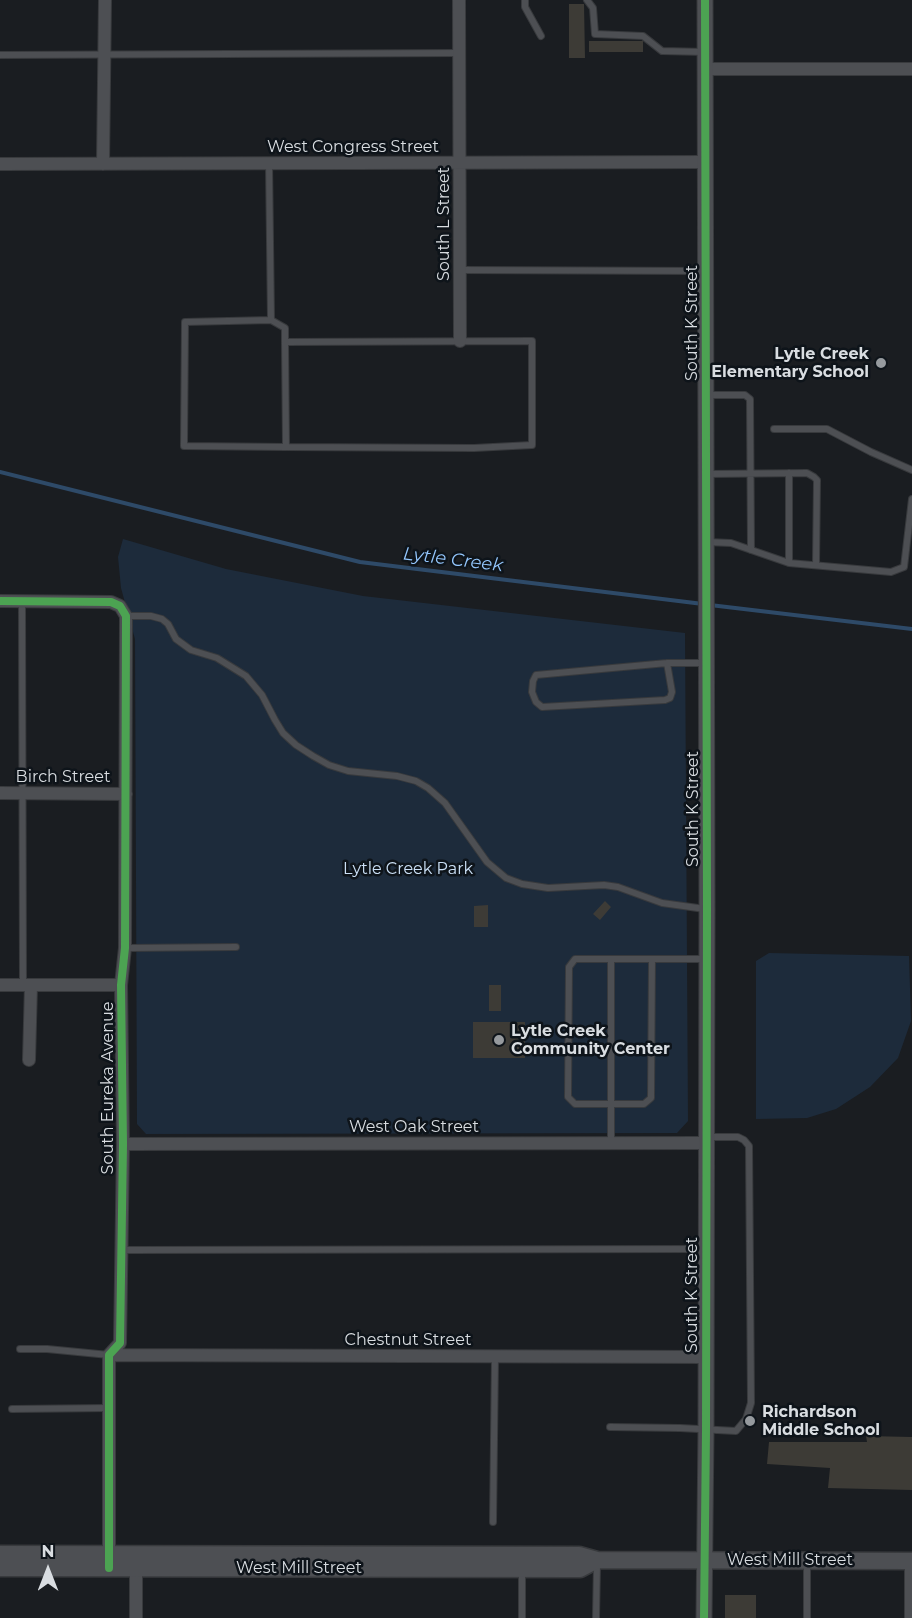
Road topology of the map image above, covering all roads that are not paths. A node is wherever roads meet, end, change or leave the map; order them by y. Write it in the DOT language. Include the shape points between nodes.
graph roads {
  1 [pos="105,0"];
  2 [pos="459,0"];
  3 [pos="525,0"];
  4 [pos="587,0"];
  5 [pos="705,0"];
  6 [pos="541,36"];
  7 [pos="705,52"];
  8 [pos="104,54"];
  9 [pos="460,54"];
  10 [pos="0,55"];
  11 [pos="705,69"];
  12 [pos="912,69"];
  13 [pos="705,162"];
  14 [pos="269,163"];
  15 [pos="460,163"];
  16 [pos="0,164"];
  17 [pos="103,164"];
  18 [pos="460,270"];
  19 [pos="706,271"];
  20 [pos="271,320"];
  21 [pos="460,341"];
  22 [pos="285,342"];
  23 [pos="706,395"];
  24 [pos="774,429"];
  25 [pos="286,447"];
  26 [pos="912,470"];
  27 [pos="789,473"];
  28 [pos="706,474"];
  29 [pos="751,474"];
  30 [pos="912,499"];
  31 [pos="706,542"];
  32 [pos="751,550"];
  33 [pos="789,563"];
  34 [pos="816,566"];
  35 [pos="0,601"];
  36 [pos="22,602"];
  37 [pos="123,611"];
  38 [pos="667,663"];
  39 [pos="706,663"];
  40 [pos="0,793"];
  41 [pos="23,793"];
  42 [pos="126,794"];
  43 [pos="707,909"];
  44 [pos="236,947"];
  45 [pos="125,948"];
  46 [pos="611,959"];
  47 [pos="652,959"];
  48 [pos="707,959"];
  49 [pos="0,985"];
  50 [pos="27,985"];
  51 [pos="121,985"];
  52 [pos="29,1060"];
  53 [pos="611,1104"];
  54 [pos="706,1140"];
  55 [pos="611,1143"];
  56 [pos="123,1144"];
  57 [pos="705,1249"];
  58 [pos="121,1250"];
  59 [pos="20,1349"];
  60 [pos="109,1355"];
  61 [pos="495,1357"];
  62 [pos="706,1357"];
  63 [pos="109,1408"];
  64 [pos="12,1409"];
  65 [pos="610,1427"];
  66 [pos="706,1431"];
  67 [pos="493,1522"];
  68 [pos="0,1554"];
  69 [pos="597,1560"];
  70 [pos="704,1560"];
  71 [pos="109,1561"];
  72 [pos="807,1561"];
  73 [pos="911,1561"];
  74 [pos="0,1568"];
  75 [pos="136,1568"];
  76 [pos="522,1569"];
  77 [pos="136,1618"];
  78 [pos="522,1618"];
  79 [pos="596,1618"];
  80 [pos="704,1618"];
  81 [pos="807,1618"];
  82 [pos="911,1618"];
  1 -- 8 [label="street"];
  2 -- 9 [label="street, South L Street"];
  3 -- 6 [label="lane"];
  4 -- 7 [label="lane" via="594,8 595,34 643,36 662,51"];
  5 -- 7 [label="street, South K Street"];
  7 -- 11 [label="street, South K Street"];
  8 -- 9 [label="lane"];
  8 -- 10 [label="lane"];
  8 -- 17 [label="street"];
  9 -- 15 [label="street, South L Street"];
  11 -- 12 [label="street"];
  11 -- 13 [label="street, South K Street"];
  13 -- 15 [label="street, West Congress Street"];
  13 -- 19 [label="street, South K Street"];
  14 -- 15 [label="street, West Congress Street"];
  14 -- 17 [label="street, West Congress Street"];
  14 -- 20 [label="lane"];
  15 -- 18 [label="street, South L Street"];
  16 -- 17 [label="street, West Congress Street"];
  18 -- 19 [label="lane"];
  18 -- 21 [label="street, South L Street"];
  19 -- 23 [label="street, South K Street"];
  20 -- 22 [label="lane" via="285,328"];
  20 -- 25 [label="lane" via="185,322 184,446"];
  21 -- 22 [label="lane"];
  21 -- 25 [label="lane" via="532,341 532,445"];
  22 -- 25 [label="lane"];
  23 -- 28 [label="street, South K Street"];
  23 -- 29 [label="lane" via="745,395 750,399"];
  24 -- 26 [label="lane" via="827,429"];
  27 -- 29 [label="lane"];
  27 -- 33 [label="lane"];
  27 -- 34 [label="lane" via="811,474 817,480"];
  28 -- 29 [label="lane"];
  28 -- 31 [label="street, South K Street"];
  29 -- 32 [label="lane"];
  30 -- 34 [label="lane" via="904,567 891,572"];
  31 -- 32 [label="lane" via="731,543"];
  31 -- 39 [label="street, South K Street"];
  32 -- 33 [label="lane"];
  33 -- 34 [label="lane"];
  35 -- 36 [label="street"];
  36 -- 37 [label="street" via="111,602"];
  36 -- 41 [label="lane"];
  37 -- 42 [label="street, South Eureka Avenue"];
  37 -- 43 [label="lane" via="162,619 176,639 191,650 217,658 246,676 262,694 284,733 312,756 348,771 397,776 428,788 445,803 487,862 506,878 548,888 618,887 662,903"];
  38 -- 38 [label="lane" via="536,675 532,692 542,707 665,700 672,692"];
  38 -- 39 [label="lane"];
  39 -- 43 [label="street, South K Street"];
  40 -- 41 [label="street, Birch Street"];
  41 -- 42 [label="street, Birch Street"];
  41 -- 50 [label="lane"];
  42 -- 45 [label="street, South Eureka Avenue"];
  43 -- 48 [label="street, South K Street"];
  44 -- 45 [label="lane"];
  45 -- 51 [label="street, South Eureka Avenue"];
  46 -- 47 [label="lane"];
  46 -- 53 [label="lane"];
  46 -- 53 [label="lane" via="575,959 568,967 568,1097 575,1104"];
  47 -- 48 [label="lane"];
  47 -- 53 [label="lane" via="651,1098 644,1104"];
  48 -- 54 [label="street, South K Street"];
  49 -- 50 [label="street"];
  50 -- 51 [label="street"];
  50 -- 52 [label="street"];
  51 -- 56 [label="street, South Eureka Avenue"];
  53 -- 55 [label="lane"];
  54 -- 55 [label="street, West Oak Street"];
  54 -- 57 [label="street, South K Street"];
  54 -- 66 [label="lane" via="738,1137 749,1146 751,1403 746,1419 736,1431"];
  55 -- 56 [label="street, West Oak Street"];
  56 -- 58 [label="street, South Eureka Avenue"];
  57 -- 58 [label="lane"];
  57 -- 62 [label="street, South K Street"];
  58 -- 60 [label="street, South Eureka Avenue" via="120,1343"];
  59 -- 60 [label="lane"];
  60 -- 61 [label="street, Chestnut Street"];
  60 -- 63 [label="street, South Eureka Avenue"];
  61 -- 62 [label="street, Chestnut Street"];
  61 -- 67 [label="lane"];
  62 -- 66 [label="street, South K Street"];
  63 -- 64 [label="lane"];
  63 -- 71 [label="street, South Eureka Avenue"];
  65 -- 66 [label="lane"];
  66 -- 70 [label="street, South K Street"];
  68 -- 71 [label="main road, West Mill Street"];
  69 -- 70 [label="main road, West Mill Street"];
  69 -- 71 [label="main road, West Mill Street" via="579,1555"];
  69 -- 76 [label="main road, West Mill Street" via="580,1569"];
  69 -- 79 [label="lane"];
  70 -- 72 [label="main road, West Mill Street"];
  70 -- 80 [label="street, South K Street"];
  71 -- 74 [label="main road, West Mill Street"];
  71 -- 75 [label="main road, West Mill Street"];
  72 -- 73 [label="main road, West Mill Street"];
  72 -- 81 [label="lane"];
  73 -- 82 [label="street"];
  75 -- 76 [label="main road, West Mill Street"];
  75 -- 77 [label="street"];
  76 -- 78 [label="lane"];
}
